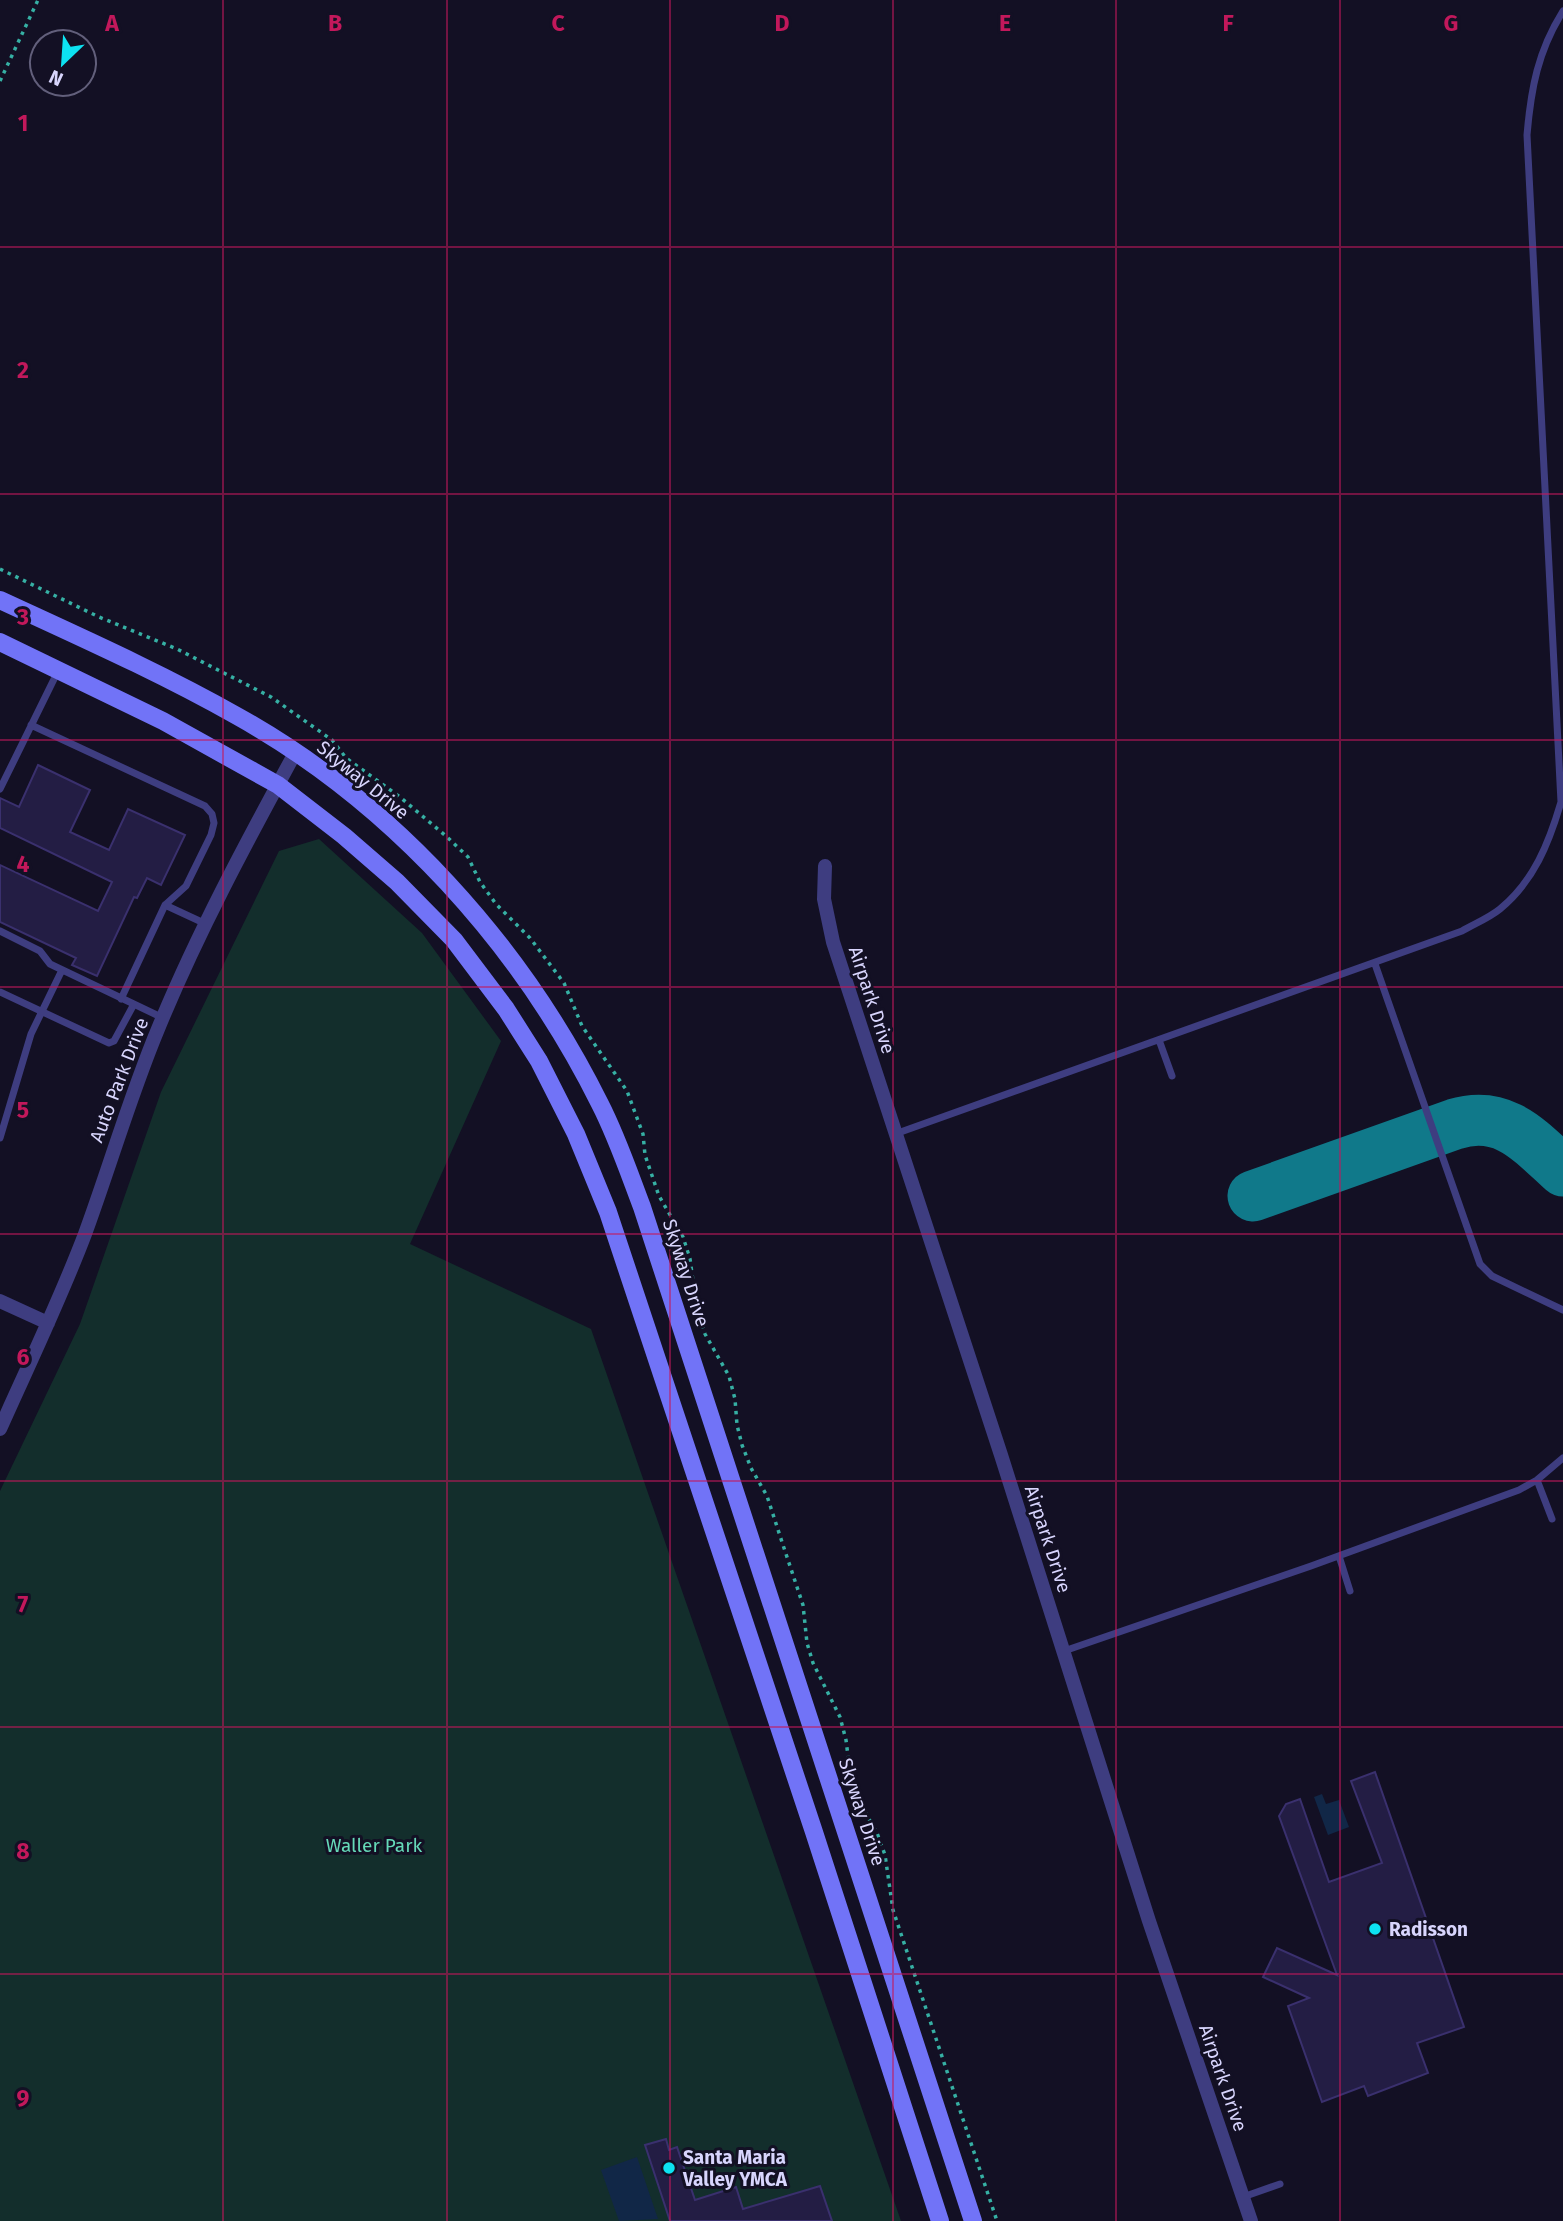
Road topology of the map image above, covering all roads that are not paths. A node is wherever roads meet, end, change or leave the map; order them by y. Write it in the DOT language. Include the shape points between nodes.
graph roads {
  1 [pos="1563,10"];
  2 [pos="0,600"];
  3 [pos="0,642"];
  4 [pos="58,670"];
  5 [pos="31,725"];
  6 [pos="295,753"];
  7 [pos="1,783"];
  8 [pos="278,785"];
  9 [pos="825,866"];
  10 [pos="165,905"];
  11 [pos="206,924"];
  12 [pos="0,932"];
  13 [pos="1375,964"];
  14 [pos="62,970"];
  15 [pos="0,992"];
  16 [pos="121,999"];
  17 [pos="134,1004"];
  18 [pos="41,1012"];
  19 [pos="163,1018"];
  20 [pos="1159,1040"];
  21 [pos="1172,1076"];
  22 [pos="894,1134"];
  23 [pos="0,1138"];
  24 [pos="0,1301"];
  25 [pos="1563,1310"];
  26 [pos="48,1323"];
  27 [pos="0,1429"];
  28 [pos="1563,1458"];
  29 [pos="1537,1480"];
  30 [pos="1552,1519"];
  31 [pos="1339,1556"];
  32 [pos="1350,1591"];
  33 [pos="1063,1651"];
  34 [pos="1280,2184"];
  35 [pos="1243,2197"];
  36 [pos="940,2221"];
  37 [pos="974,2221"];
  38 [pos="1251,2221"];
  1 -- 13 [label="lane" via="1548,38 1531,90 1527,135 1561,802 1550,842 1530,878 1500,909 1462,932"];
  2 -- 6 [label="main road, Skyway Drive" via="163,677"];
  3 -- 4 [label="main road"];
  4 -- 5 [label="lane"];
  4 -- 8 [label="main road"];
  5 -- 7 [label="lane"];
  5 -- 10 [label="lane" via="205,806 212,814 211,835 186,886"];
  6 -- 8 [label="street, Auto Park Drive"];
  6 -- 37 [label="main road, Skyway Drive" via="349,792 460,894 533,988 601,1105 642,1207"];
  8 -- 11 [label="street, Auto Park Drive"];
  8 -- 36 [label="main road" via="388,874 454,940 539,1060 576,1134 608,1212"];
  9 -- 22 [label="street, Airpark Drive" via="824,899 833,942"];
  10 -- 11 [label="lane"];
  10 -- 16 [label="lane"];
  11 -- 19 [label="street, Auto Park Drive"];
  12 -- 14 [label="lane" via="40,951"];
  13 -- 20 [label="lane"];
  13 -- 25 [label="lane" via="1480,1264 1492,1276"];
  14 -- 16 [label="lane"];
  14 -- 18 [label="lane"];
  15 -- 18 [label="lane"];
  16 -- 17 [label="lane"];
  17 -- 18 [label="lane" via="118,1036 109,1043"];
  17 -- 19 [label="lane"];
  18 -- 23 [label="lane"];
  19 -- 26 [label="street, Auto Park Drive"];
  20 -- 21 [label="lane"];
  20 -- 22 [label="lane"];
  22 -- 33 [label="street, Airpark Drive"];
  24 -- 26 [label="street"];
  26 -- 27 [label="street, Auto Park Drive"];
  28 -- 29 [label="lane"];
  29 -- 30 [label="lane"];
  29 -- 31 [label="lane"];
  31 -- 32 [label="lane"];
  31 -- 33 [label="lane"];
  33 -- 35 [label="street, Airpark Drive"];
  34 -- 35 [label="lane"];
  35 -- 38 [label="street, Airpark Drive"];
}
